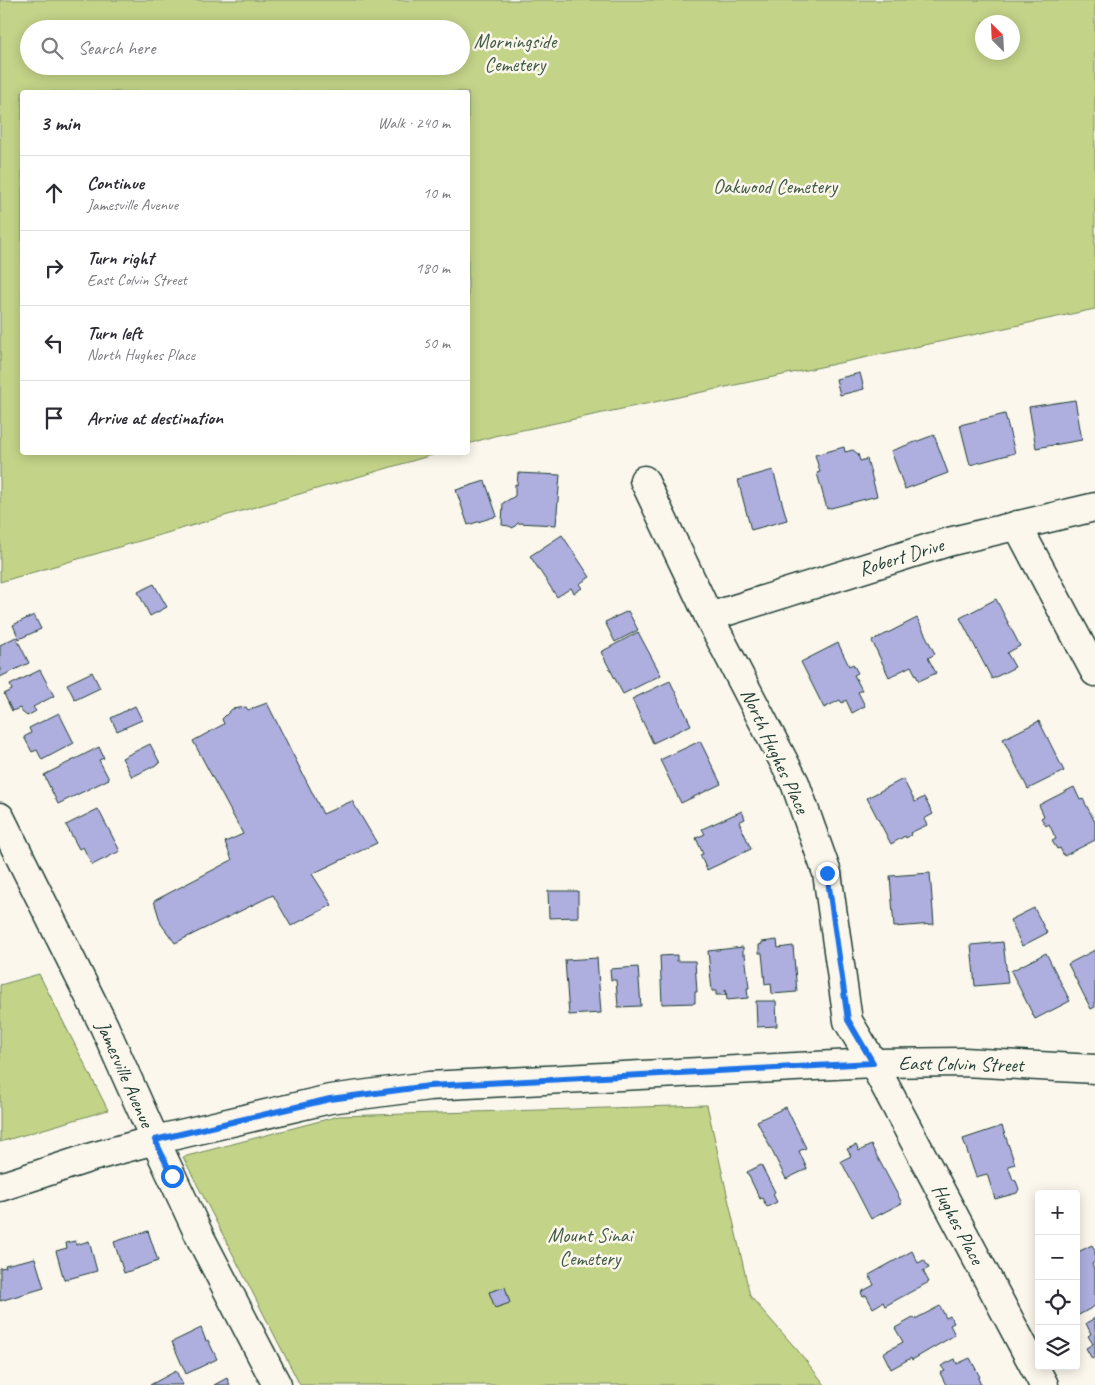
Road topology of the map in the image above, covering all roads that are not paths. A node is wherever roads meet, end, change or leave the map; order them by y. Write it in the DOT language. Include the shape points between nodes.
graph roads {
  1 [pos="644,480"];
  2 [pos="1095,507"];
  3 [pos="1017,525"];
  4 [pos="709,617"];
  5 [pos="1095,672"];
  6 [pos="0,817"];
  7 [pos="873,1063"];
  8 [pos="1095,1069"];
  9 [pos="155,1140"];
  10 [pos="0,1187"];
  11 [pos="277,1385"];
  12 [pos="1044,1385"];
  1 -- 4 [label="street, North Hughes Place"];
  2 -- 3 [label="street, Robert Drive"];
  3 -- 4 [label="street, Robert Drive" via="948,542"];
  3 -- 5 [label="street"];
  4 -- 7 [label="street, North Hughes Place" via="795,783 827,873 848,1020"];
  6 -- 9 [label="street, Jamesville Avenue" via="104,1026"];
  7 -- 8 [label="street, East Colvin Street" via="964,1062"];
  7 -- 9 [label="street, East Colvin Street" via="429,1086 330,1099"];
  7 -- 12 [label="street, Hughes Place"];
  9 -- 10 [label="street, East Colvin Street"];
  9 -- 11 [label="street, Jamesville Avenue" via="201,1239"];
}
